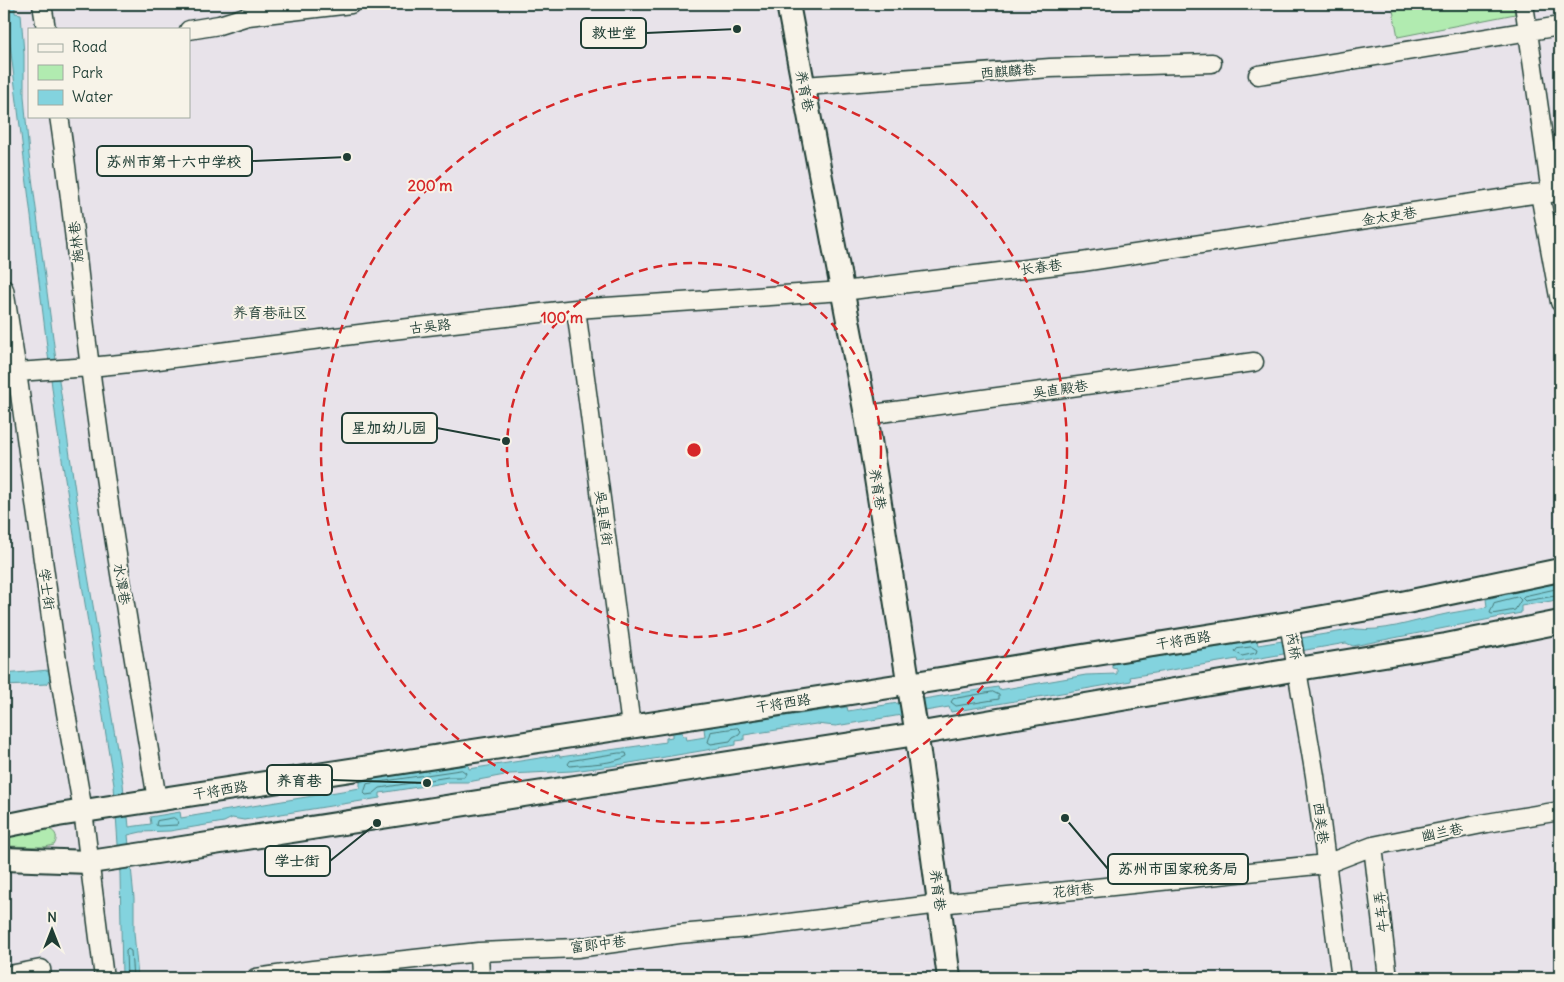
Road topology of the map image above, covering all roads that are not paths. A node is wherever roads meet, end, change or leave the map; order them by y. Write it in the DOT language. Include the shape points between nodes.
graph roads {
  1 [pos="42,4"];
  2 [pos="351,4"];
  3 [pos="788,4"];
  4 [pos="1524,4"];
  5 [pos="1560,26"];
  6 [pos="46,28"];
  7 [pos="190,30"];
  8 [pos="1528,31"];
  9 [pos="1212,63"];
  10 [pos="1258,75"];
  11 [pos="804,86"];
  12 [pos="59,118"];
  13 [pos="1550,193"];
  14 [pos="1238,239"];
  15 [pos="4,289"];
  16 [pos="843,291"];
  17 [pos="1560,302"];
  18 [pos="576,309"];
  19 [pos="1254,362"];
  20 [pos="90,367"];
  21 [pos="24,371"];
  22 [pos="866,415"];
  23 [pos="1560,570"];
  24 [pos="1560,622"];
  25 [pos="1290,628"];
  26 [pos="1297,662"];
  27 [pos="910,689"];
  28 [pos="632,726"];
  29 [pos="915,728"];
  30 [pos="157,800"];
  31 [pos="1560,811"];
  32 [pos="83,812"];
  33 [pos="4,826"];
  34 [pos="1373,846"];
  35 [pos="4,859"];
  36 [pos="90,862"];
  37 [pos="1326,864"];
  38 [pos="940,904"];
  39 [pos="479,952"];
  40 [pos="4,976"];
  41 [pos="42,978"];
  42 [pos="104,978"];
  43 [pos="256,978"];
  44 [pos="480,978"];
  45 [pos="949,978"];
  46 [pos="1341,978"];
  47 [pos="1388,978"];
  1 -- 6 [label="street"];
  2 -- 7 [label="street" via="248,16"];
  3 -- 11 [label="main road, 养育巷"];
  4 -- 8 [label="street"];
  5 -- 8 [label="street"];
  8 -- 10 [label="street"];
  8 -- 13 [label="street"];
  9 -- 11 [label="street, 西麒麟巷" via="1050,68"];
  11 -- 16 [label="main road, 养育巷"];
  12 -- 20 [label="street, 施林巷"];
  13 -- 14 [label="street, 金太史巷"];
  13 -- 17 [label="street"];
  14 -- 16 [label="street, 长春巷"];
  15 -- 21 [label="street, 学士街"];
  16 -- 18 [label="street, 古吴路"];
  16 -- 22 [label="main road, 养育巷"];
  18 -- 20 [label="street, 古吴路"];
  18 -- 28 [label="street, 吴县直街"];
  19 -- 22 [label="street, 吴直殿巷"];
  20 -- 21 [label="street, 古吴路"];
  20 -- 30 [label="street, 水潭巷"];
  21 -- 32 [label="street, 学士街" via="57,660"];
  22 -- 27 [label="main road, 养育巷"];
  23 -- 25 [label="main road, 干将西路"];
  24 -- 26 [label="main road" via="1446,645"];
  25 -- 26 [label="street, 芮桥"];
  25 -- 27 [label="main road, 干将西路"];
  26 -- 29 [label="main road"];
  26 -- 37 [label="street, 西美巷"];
  27 -- 28 [label="main road, 干将西路"];
  27 -- 29 [label="main road, 养育巷, bridge"];
  28 -- 30 [label="main road, 干将西路"];
  29 -- 36 [label="main road"];
  29 -- 38 [label="main road, 养育巷"];
  30 -- 32 [label="main road, 干将西路"];
  31 -- 34 [label="street, 幽兰巷"];
  32 -- 33 [label="main road, 干将西路"];
  32 -- 36 [label="street, 学士街"];
  34 -- 37 [label="street, 幽兰巷"];
  34 -- 47 [label="street, 牛车弄"];
  35 -- 36 [label="main road"];
  36 -- 42 [label="street, 学士街"];
  37 -- 38 [label="street, 花街巷"];
  37 -- 46 [label="street, 西美巷"];
  38 -- 39 [label="street, 富郎中巷" via="578,948"];
  38 -- 45 [label="main road, 养育巷"];
  39 -- 43 [label="street, 富郎中巷"];
  39 -- 44 [label="street"];
  40 -- 41 [label="street" via="41,969"];
}
